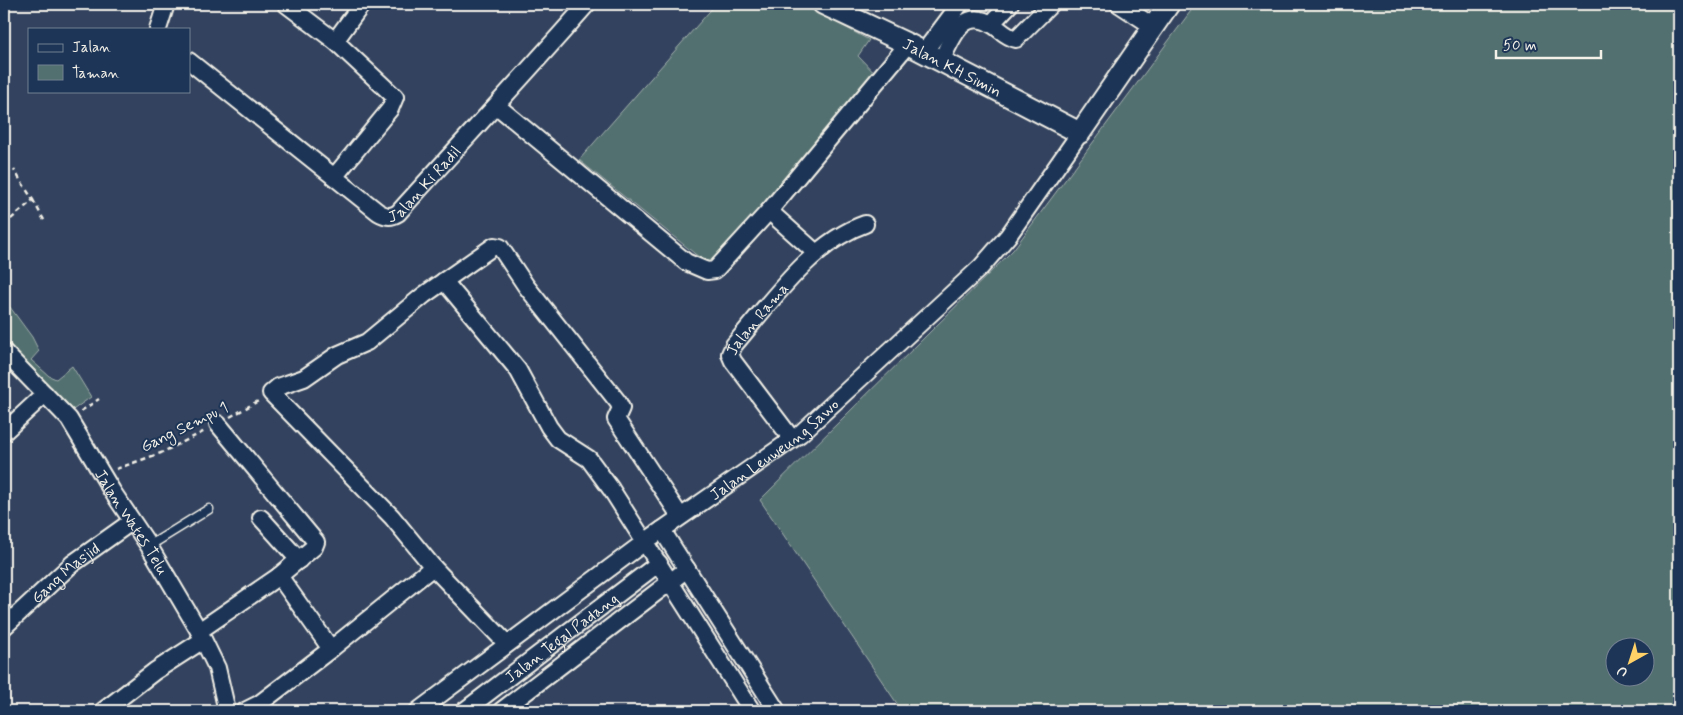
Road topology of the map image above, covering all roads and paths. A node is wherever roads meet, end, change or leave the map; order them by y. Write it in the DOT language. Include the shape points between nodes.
graph roads {
  1 [pos="166,4"];
  2 [pos="286,4"];
  3 [pos="362,4"];
  4 [pos="587,4"];
  5 [pos="823,4"];
  6 [pos="960,4"];
  7 [pos="1010,4"];
  8 [pos="1051,4"];
  9 [pos="1120,4"];
  10 [pos="1169,4"];
  11 [pos="991,24"];
  12 [pos="1154,27"];
  13 [pos="158,28"];
  14 [pos="335,41"];
  15 [pos="924,52"];
  16 [pos="190,62"];
  17 [pos="497,106"];
  18 [pos="1080,133"];
  19 [pos="14,170"];
  20 [pos="335,176"];
  21 [pos="33,200"];
  22 [pos="769,211"];
  23 [pos="45,222"];
  24 [pos="4,224"];
  25 [pos="865,224"];
  26 [pos="815,252"];
  27 [pos="444,281"];
  28 [pos="4,352"];
  29 [pos="272,392"];
  30 [pos="45,394"];
  31 [pos="99,399"];
  32 [pos="69,419"];
  33 [pos="218,424"];
  34 [pos="4,432"];
  35 [pos="792,439"];
  36 [pos="103,473"];
  37 [pos="209,509"];
  38 [pos="680,516"];
  39 [pos="261,518"];
  40 [pos="131,522"];
  41 [pos="662,530"];
  42 [pos="646,541"];
  43 [pos="149,546"];
  44 [pos="299,560"];
  45 [pos="659,563"];
  46 [pos="433,567"];
  47 [pos="687,569"];
  48 [pos="279,576"];
  49 [pos="671,582"];
  50 [pos="4,627"];
  51 [pos="201,636"];
  52 [pos="507,644"];
  53 [pos="331,649"];
  54 [pos="493,687"];
  55 [pos="505,710"];
  56 [pos="103,711"];
  57 [pos="227,711"];
  58 [pos="245,711"];
  59 [pos="418,711"];
  60 [pos="464,711"];
  61 [pos="752,711"];
  62 [pos="777,711"];
  1 -- 13 [label="street"];
  2 -- 14 [label="street"];
  3 -- 14 [label="street"];
  4 -- 17 [label="street, Jalan Ki Radil"];
  5 -- 15 [label="street, Jalan KH Simin"];
  6 -- 15 [label="street"];
  7 -- 11 [label="street"];
  8 -- 11 [label="street" via="1018,38 1006,35"];
  9 -- 12 [label="street"];
  10 -- 12 [label="street"];
  11 -- 15 [label="street" via="976,20 964,22"];
  12 -- 18 [label="street"];
  14 -- 20 [label="street" via="394,93 396,100"];
  15 -- 18 [label="street, Jalan KH Simin"];
  15 -- 22 [label="street"];
  16 -- 20 [label="street, Jalan Ki Radil"];
  17 -- 20 [label="street, Jalan Ki Radil" via="393,216 378,212"];
  17 -- 22 [label="street" via="696,268 715,270"];
  18 -- 35 [label="street, Jalan Leuweung Sawo" via="1008,236 981,267"];
  19 -- 21 [label="path"];
  21 -- 23 [label="path"];
  21 -- 24 [label="path"];
  22 -- 26 [label="street"];
  25 -- 26 [label="street"];
  26 -- 35 [label="street, Jalan Rama" via="734,345 730,354"];
  27 -- 29 [label="street" via="367,342 304,378"];
  27 -- 38 [label="street" via="494,246 500,247 526,286 618,402 621,408 616,419"];
  27 -- 42 [label="street" via="518,370 558,439 589,460"];
  28 -- 30 [label="street, Jalan Wates Telu"];
  29 -- 33 [label="path, Gang Sempu 1"];
  29 -- 46 [label="street" via="392,517"];
  30 -- 32 [label="street, Jalan Wates Telu"];
  30 -- 34 [label="street"];
  31 -- 32 [label="path"];
  32 -- 36 [label="street, Jalan Wates Telu"];
  33 -- 36 [label="path, Gang Sempu 1" via="162,453"];
  33 -- 44 [label="street" via="316,542"];
  35 -- 38 [label="street, Jalan Leuweung Sawo"];
  36 -- 40 [label="street, Jalan Wates Telu"];
  37 -- 43 [label="lane"];
  38 -- 41 [label="street, Jalan Leuweung Sawo"];
  39 -- 44 [label="street"];
  40 -- 43 [label="street, Jalan Wates Telu"];
  40 -- 50 [label="street, Gang Masjid" via="72,564"];
  41 -- 42 [label="street, Jalan Leuweung Sawo"];
  41 -- 47 [label="street"];
  42 -- 45 [label="street"];
  42 -- 52 [label="street, Jalan Leuweung Sawo"];
  43 -- 51 [label="street, Jalan Wates Telu"];
  44 -- 48 [label="street"];
  45 -- 49 [label="street"];
  45 -- 54 [label="street, Jalan Tegal Padang"];
  46 -- 52 [label="street"];
  46 -- 53 [label="street"];
  47 -- 49 [label="street, Jalan Tegal Padang"];
  47 -- 62 [label="street"];
  48 -- 51 [label="street"];
  48 -- 53 [label="street"];
  49 -- 55 [label="street, Jalan Tegal Padang"];
  49 -- 61 [label="street"];
  51 -- 56 [label="street"];
  51 -- 57 [label="street, Jalan Wates Telu" via="216,668"];
  52 -- 59 [label="street, Jalan Leuweung Sawo"];
  53 -- 58 [label="street" via="259,704"];
  54 -- 55 [label="street"];
  54 -- 60 [label="street, Jalan Tegal Padang"];
}
